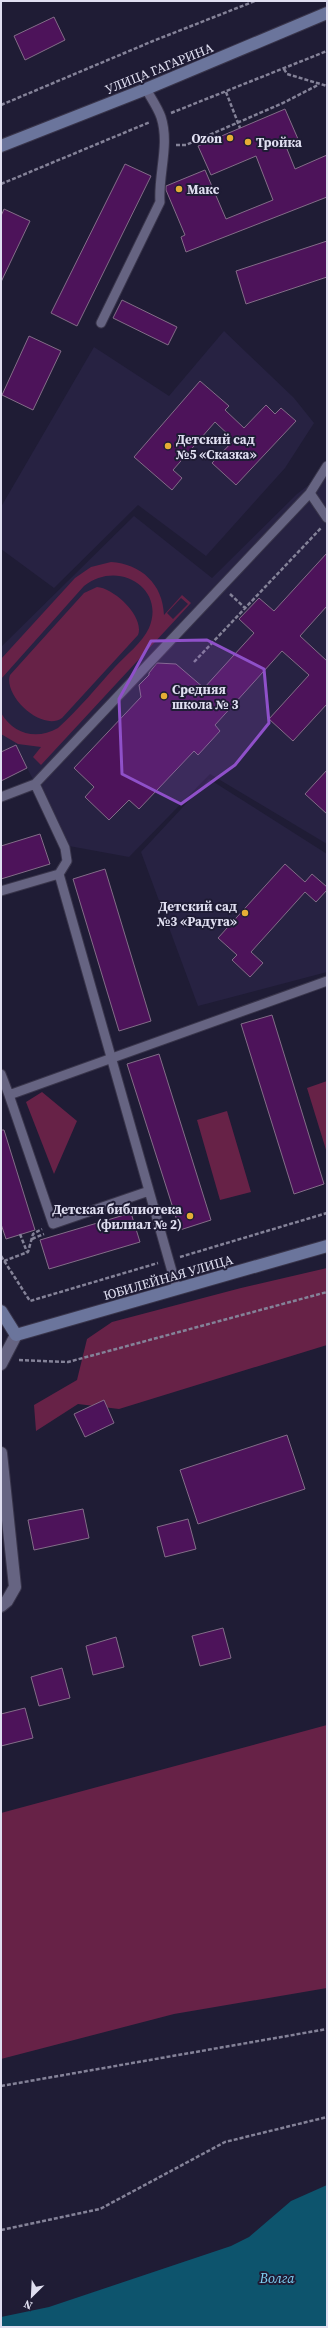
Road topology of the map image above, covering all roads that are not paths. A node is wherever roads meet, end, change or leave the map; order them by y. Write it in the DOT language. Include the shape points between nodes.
graph roads {
  1 [pos="327,13"];
  2 [pos="146,89"];
  3 [pos="1,146"];
  4 [pos="101,323"];
  5 [pos="327,466"];
  6 [pos="310,493"];
  7 [pos="327,518"];
  8 [pos="35,784"];
  9 [pos="1,797"];
  10 [pos="59,874"];
  11 [pos="1,891"];
  12 [pos="327,981"];
  13 [pos="112,1057"];
  14 [pos="1,1074"];
  15 [pos="9,1095"];
  16 [pos="149,1191"];
  17 [pos="327,1246"];
  18 [pos="177,1289"];
  19 [pos="1,1311"];
  20 [pos="16,1335"];
  21 [pos="2,1362"];
  22 [pos="1,1453"];
  23 [pos="1,1606"];
  1 -- 2 [label="street, УЛИЦА ГАГАРИНА"];
  2 -- 3 [label="street, УЛИЦА ГАГАРИНА"];
  2 -- 4 [label="lane" via="161,117 165,144 159,184 160,202"];
  5 -- 6 [label="lane"];
  6 -- 7 [label="lane"];
  6 -- 8 [label="lane"];
  8 -- 9 [label="lane"];
  8 -- 10 [label="lane" via="65,848 66,861"];
  10 -- 11 [label="lane"];
  10 -- 13 [label="lane"];
  12 -- 13 [label="lane"];
  13 -- 15 [label="lane"];
  13 -- 16 [label="lane"];
  14 -- 15 [label="lane"];
  15 -- 16 [label="lane" via="53,1224"];
  16 -- 18 [label="lane"];
  17 -- 18 [label="street, ЮБИЛЕЙНАЯ УЛИЦА"];
  18 -- 20 [label="street, ЮБИЛЕЙНАЯ УЛИЦА"];
  19 -- 20 [label="street"];
  20 -- 21 [label="street"];
  22 -- 23 [label="street" via="15,1587"];
}
